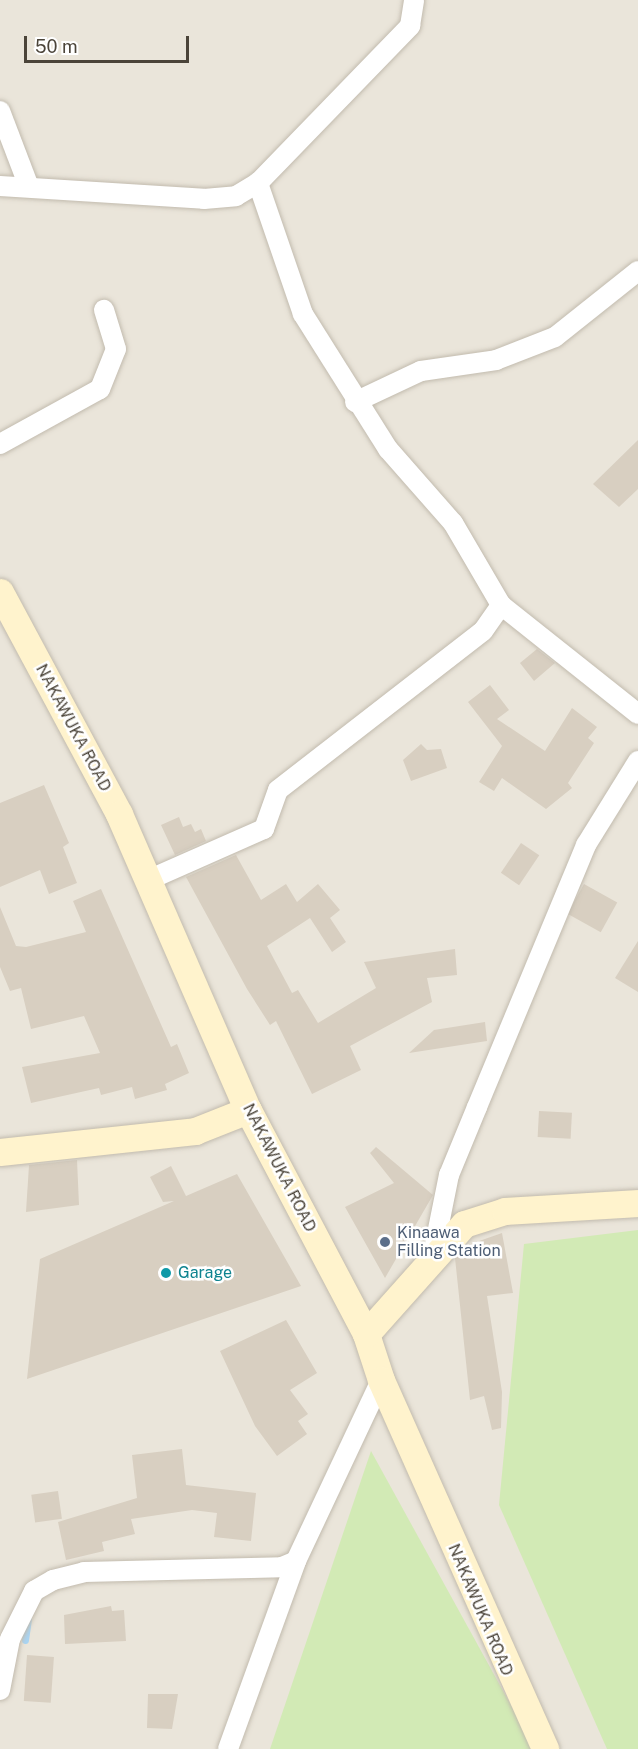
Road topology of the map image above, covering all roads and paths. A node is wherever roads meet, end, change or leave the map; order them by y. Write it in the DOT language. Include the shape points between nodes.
graph roads {
  1 [pos="414,0"];
  2 [pos="0,111"];
  3 [pos="258,183"];
  4 [pos="0,186"];
  5 [pos="29,187"];
  6 [pos="638,271"];
  7 [pos="104,310"];
  8 [pos="355,402"];
  9 [pos="0,444"];
  10 [pos="0,592"];
  11 [pos="501,605"];
  12 [pos="638,714"];
  13 [pos="638,761"];
  14 [pos="146,880"];
  15 [pos="248,1110"];
  16 [pos="0,1152"];
  17 [pos="638,1203"];
  18 [pos="432,1258"];
  19 [pos="366,1334"];
  20 [pos="381,1380"];
  21 [pos="296,1561"];
  22 [pos="5,1642"];
  23 [pos="0,1690"];
  24 [pos="228,1749"];
  25 [pos="545,1749"];
  1 -- 3 [label="street" via="410,26"];
  2 -- 5 [label="street"];
  3 -- 5 [label="street" via="236,195 204,199"];
  3 -- 8 [label="street" via="303,314"];
  4 -- 5 [label="street"];
  6 -- 8 [label="street" via="555,337 496,360 421,371"];
  7 -- 9 [label="street" via="116,349 100,389"];
  8 -- 11 [label="street" via="453,523"];
  10 -- 14 [label="main road, NAKAWUKA ROAD" via="119,814"];
  11 -- 12 [label="street"];
  11 -- 14 [label="street" via="483,631 278,790 264,828"];
  13 -- 18 [label="street" via="586,845 477,1107 449,1175"];
  14 -- 15 [label="main road, NAKAWUKA ROAD"];
  15 -- 16 [label="main road" via="195,1131"];
  15 -- 19 [label="main road, NAKAWUKA ROAD"];
  17 -- 18 [label="main road" via="486,1215 465,1224"];
  18 -- 19 [label="main road"];
  19 -- 20 [label="main road, NAKAWUKA ROAD"];
  20 -- 21 [label="street"];
  20 -- 25 [label="main road, NAKAWUKA ROAD"];
  21 -- 22 [label="street" via="282,1566 84,1572 53,1580 34,1591"];
  21 -- 24 [label="street"];
  22 -- 23 [label="street"];
}
